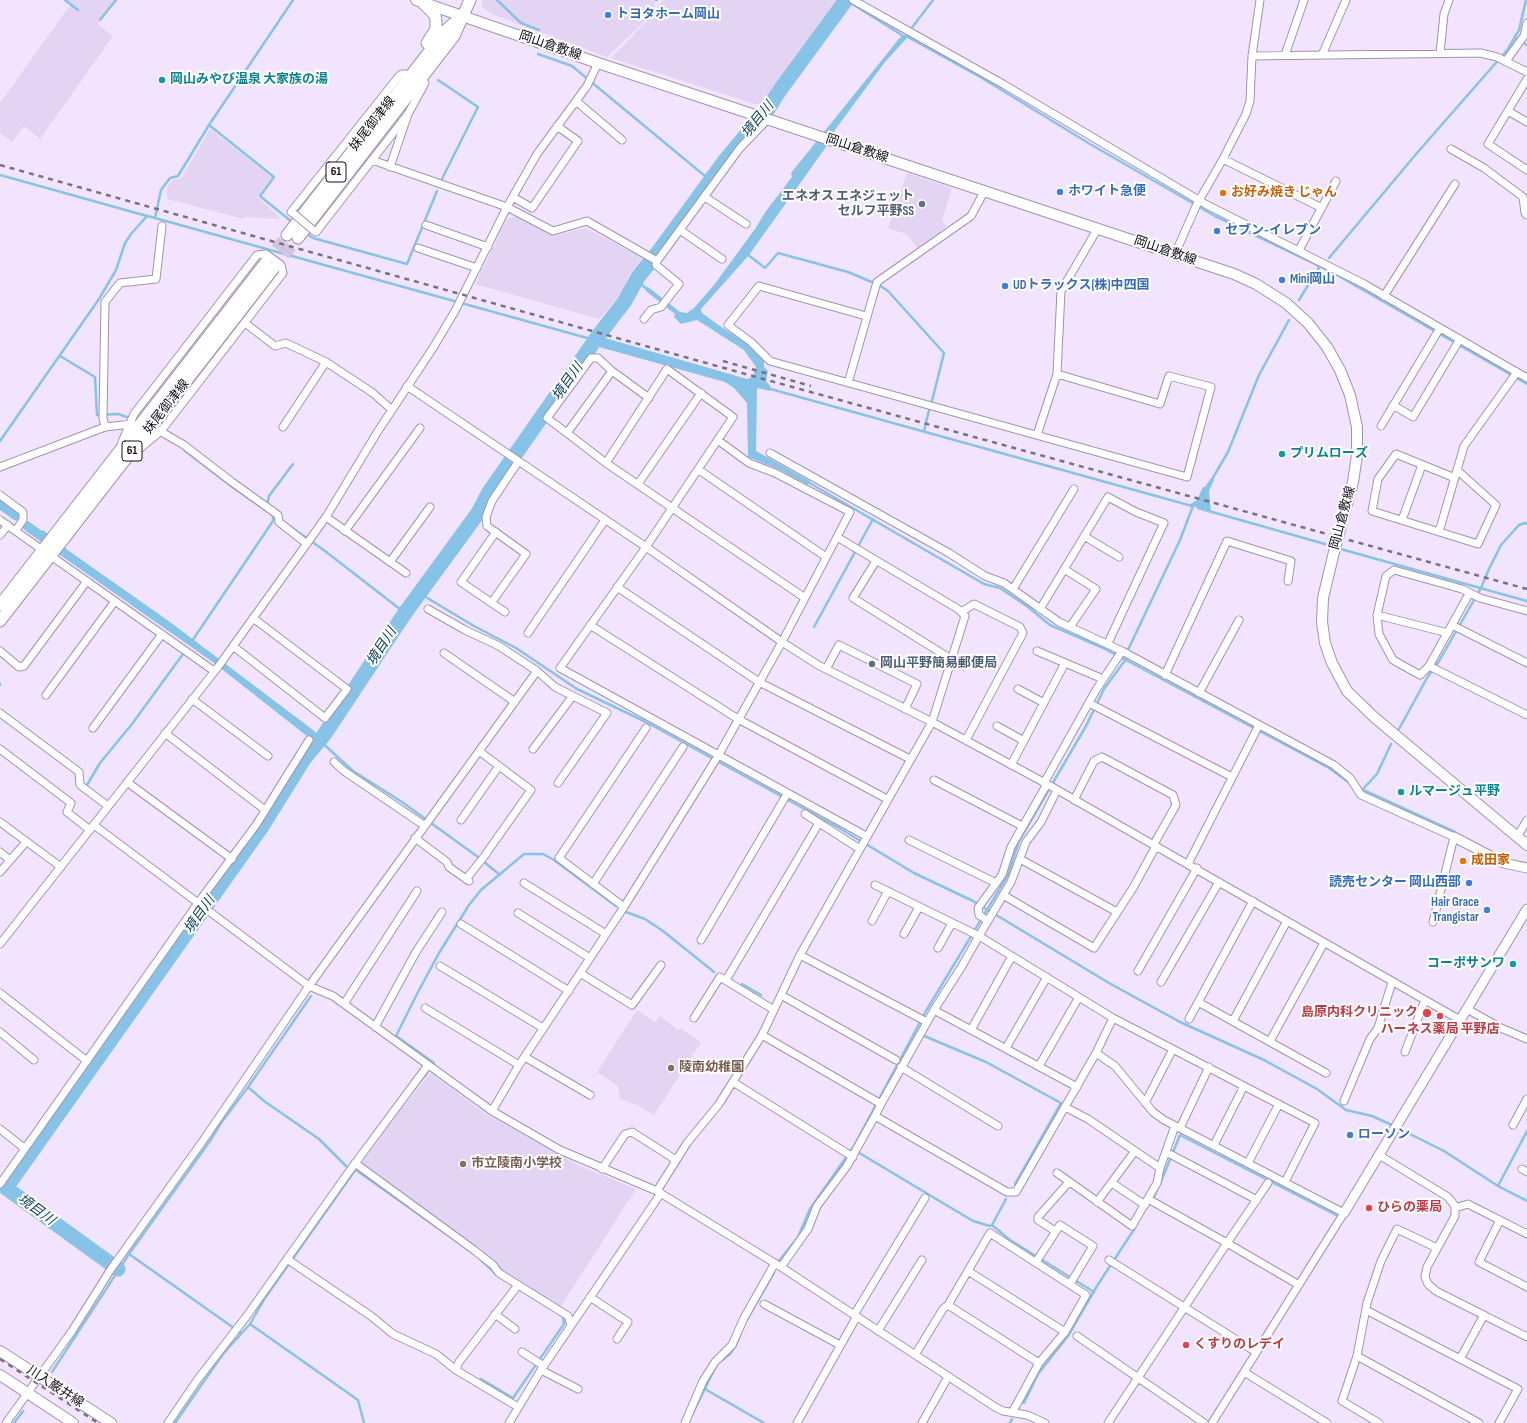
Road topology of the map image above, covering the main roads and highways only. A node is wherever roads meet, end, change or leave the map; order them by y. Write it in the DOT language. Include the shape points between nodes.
graph roads {
  1 [pos="470,0"];
  2 [pos="419,1"];
  3 [pos="463,16"];
  4 [pos="417,82"];
  5 [pos="287,235"];
  6 [pos="298,238"];
  7 [pos="121,458"];
  8 [pos="48,551"];
  9 [pos="0,604"];
  10 [pos="0,621"];
  11 [pos="1527,846"];
  12 [pos="0,1351"];
  13 [pos="0,1375"];
  14 [pos="73,1423"];
  15 [pos="111,1423"];
  1 -- 3 [label="main road, 妹尾御津線 / 61"];
  2 -- 3 [label="main road, 岡山倉敷線"];
  2 -- 4 [label="main road" via="435,15 436,29 411,66"];
  3 -- 4 [label="main road, 妹尾御津線 / 61" via="454,36"];
  3 -- 4 [label="main road, 妹尾御津線 / 61" via="446,30"];
  3 -- 11 [label="main road, 岡山倉敷線, bridge" via="1234,274 1286,303 1308,323 1327,347 1350,395 1357,427 1357,455 1353,482 1323,598 1322,622 1325,643 1332,663 1347,691"];
  4 -- 5 [label="main road, 妹尾御津線 / 61"];
  4 -- 6 [label="main road, 妹尾御津線 / 61"];
  7 -- 7 [label="main road, 妹尾御津線 / 61" via="134,424 270,265 155,430"];
  7 -- 8 [label="main road, 妹尾御津線 / 61"];
  8 -- 9 [label="main road, 妹尾御津線 / 61"];
  8 -- 10 [label="main road, 妹尾御津線 / 61"];
  12 -- 15 [label="main road, 川入巌井線"];
  13 -- 14 [label="main road, 川入巌井線"];
}
